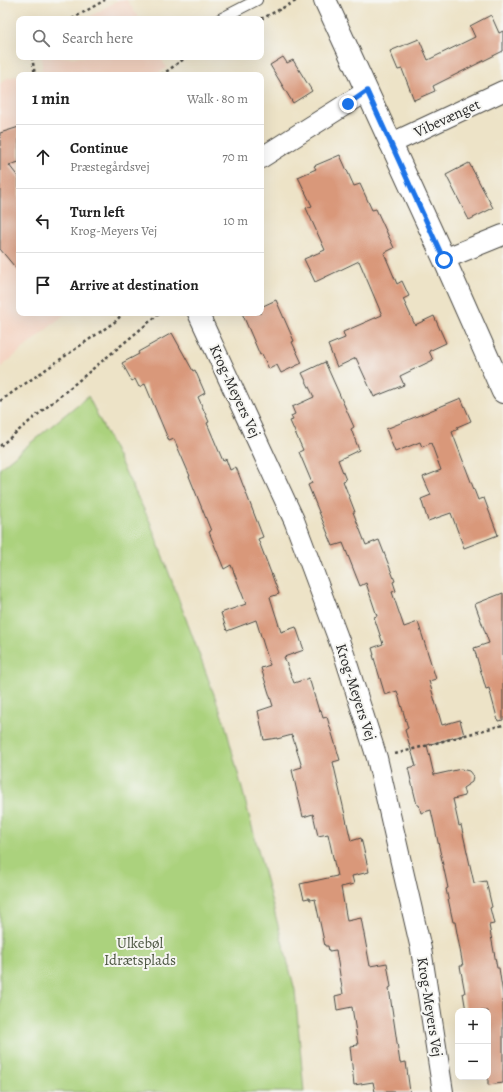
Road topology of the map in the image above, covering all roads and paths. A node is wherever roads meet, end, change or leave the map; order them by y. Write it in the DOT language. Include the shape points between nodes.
graph roads {
  1 [pos="104,0"];
  2 [pos="257,0"];
  3 [pos="298,0"];
  4 [pos="325,0"];
  5 [pos="77,16"];
  6 [pos="226,16"];
  7 [pos="264,17"];
  8 [pos="32,60"];
  9 [pos="183,60"];
  10 [pos="179,62"];
  11 [pos="34,72"];
  12 [pos="167,72"];
  13 [pos="367,91"];
  14 [pos="503,91"];
  15 [pos="390,144"];
  16 [pos="264,156"];
  17 [pos="503,235"];
  18 [pos="444,260"];
  19 [pos="120,316"];
  20 [pos="156,316"];
  21 [pos="199,316"];
  22 [pos="503,392"];
  23 [pos="0,402"];
  24 [pos="0,446"];
  25 [pos="503,725"];
  26 [pos="377,758"];
  27 [pos="443,1092"];
  1 -- 5 [label="path"];
  2 -- 6 [label="lane"];
  3 -- 7 [label="path"];
  4 -- 13 [label="street"];
  8 -- 11 [label="path"];
  9 -- 10 [label="path"];
  10 -- 12 [label="path"];
  13 -- 15 [label="street"];
  13 -- 16 [label="street"];
  14 -- 15 [label="street, Vibevænget"];
  15 -- 18 [label="street"];
  17 -- 18 [label="street"];
  18 -- 22 [label="street"];
  19 -- 23 [label="path"];
  20 -- 24 [label="path"];
  21 -- 26 [label="street, Krog-Meyers Vej" via="294,520 344,654"];
  25 -- 26 [label="path"];
  26 -- 27 [label="street, Krog-Meyers Vej" via="421,949"];
}
